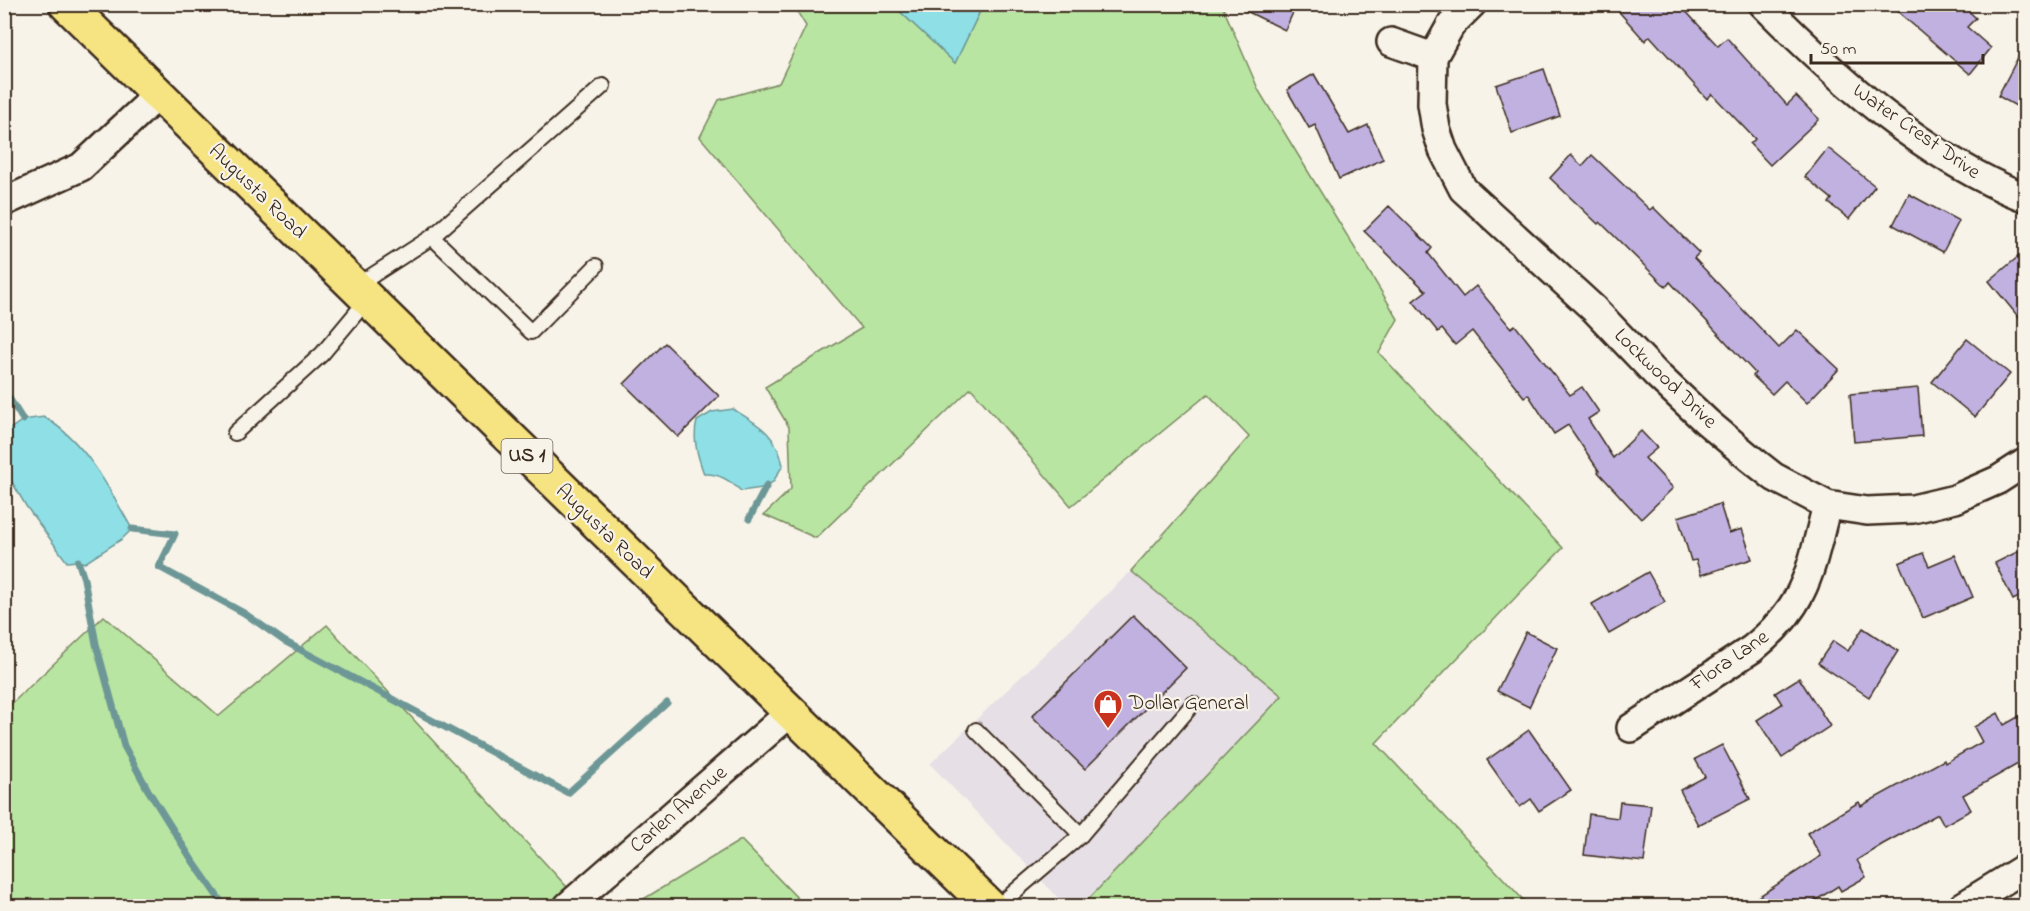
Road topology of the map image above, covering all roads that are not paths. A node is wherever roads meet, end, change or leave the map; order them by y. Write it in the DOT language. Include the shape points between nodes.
graph roads {
  1 [pos="66,4"];
  2 [pos="1472,4"];
  3 [pos="1762,4"];
  4 [pos="1391,42"];
  5 [pos="1433,57"];
  6 [pos="603,86"];
  7 [pos="158,95"];
  8 [pos="2025,198"];
  9 [pos="4,202"];
  10 [pos="432,237"];
  11 [pos="596,266"];
  12 [pos="361,294"];
  13 [pos="235,433"];
  14 [pos="2025,462"];
  15 [pos="1827,505"];
  16 [pos="1193,704"];
  17 [pos="790,713"];
  18 [pos="1631,728"];
  19 [pos="976,730"];
  20 [pos="1081,836"];
  21 [pos="2025,867"];
  22 [pos="568,906"];
  23 [pos="989,906"];
  24 [pos="998,906"];
  25 [pos="1964,906"];
  1 -- 7 [label="main road, Augusta Road / US 1"];
  2 -- 5 [label="street, Lockwood Drive" via="1450,25"];
  3 -- 8 [label="street, Water Crest Drive" via="1809,52 1876,108 1994,186"];
  4 -- 5 [label="street"];
  5 -- 15 [label="street, Lockwood Drive" via="1436,129 1463,189 1594,309 1707,422 1774,477"];
  6 -- 10 [label="lane"];
  7 -- 9 [label="street" via="81,167"];
  7 -- 12 [label="main road, Augusta Road / US 1"];
  10 -- 11 [label="lane" via="531,332"];
  10 -- 12 [label="lane"];
  12 -- 13 [label="lane" via="322,354"];
  12 -- 17 [label="main road, Augusta Road / US 1"];
  14 -- 15 [label="street, Lockwood Drive" via="1977,491 1934,505 1890,511"];
  15 -- 18 [label="street, Flora Lane" via="1806,582 1784,619 1752,649"];
  16 -- 20 [label="lane"];
  17 -- 22 [label="street, Carlen Avenue"];
  17 -- 23 [label="main road, Augusta Road / US 1"];
  19 -- 20 [label="lane"];
  20 -- 24 [label="lane"];
  21 -- 25 [label="street"];
}
